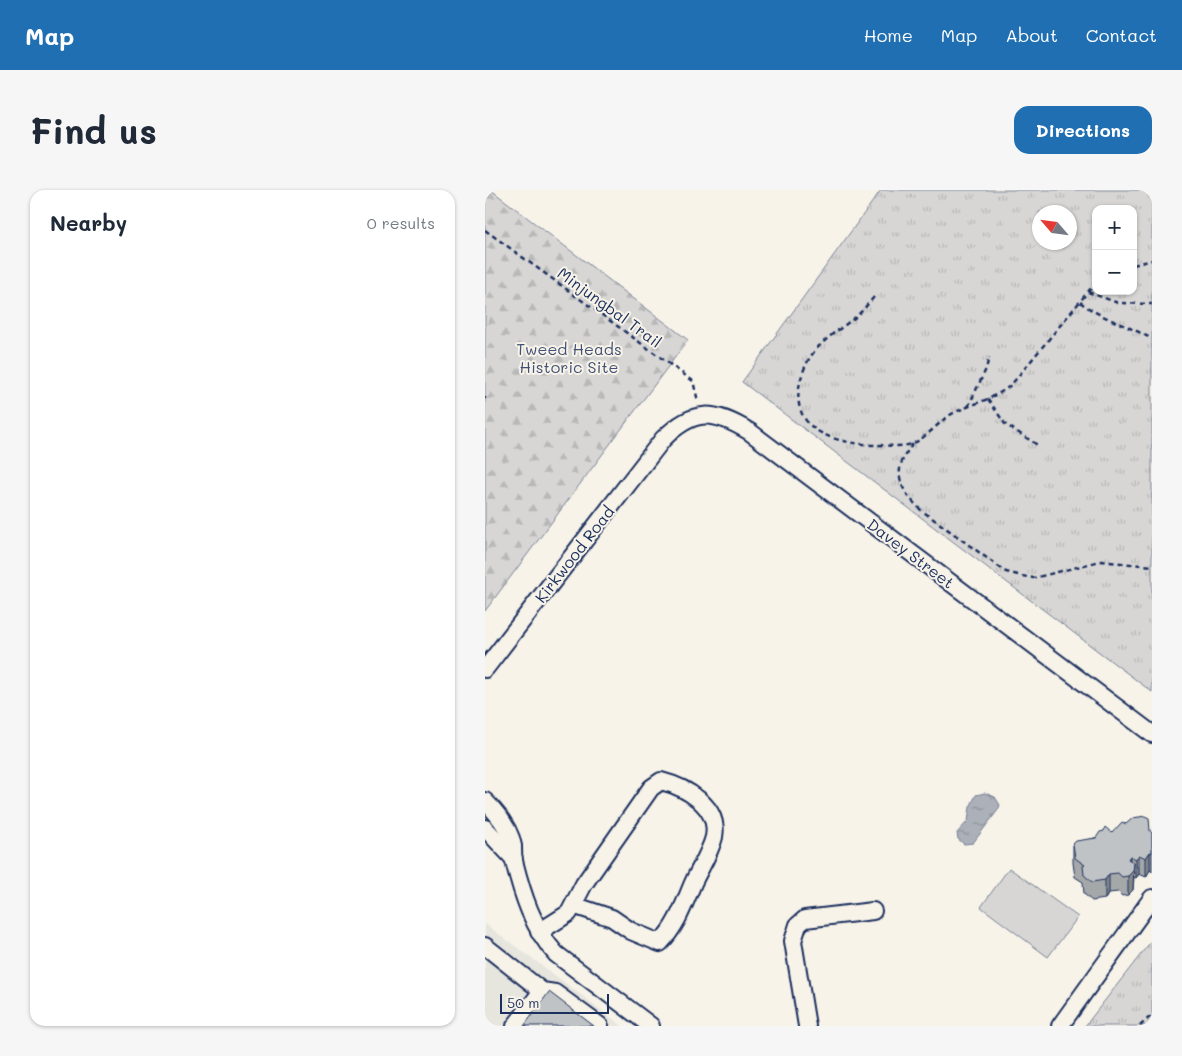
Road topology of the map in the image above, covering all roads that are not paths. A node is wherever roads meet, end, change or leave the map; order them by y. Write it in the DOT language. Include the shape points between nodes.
graph roads {
  1 [pos="663,439"];
  2 [pos="485,670"];
  3 [pos="1152,734"];
  4 [pos="485,800"];
  5 [pos="485,828"];
  6 [pos="514,859"];
  7 [pos="1152,898"];
  8 [pos="573,905"];
  9 [pos="873,911"];
  10 [pos="539,932"];
  11 [pos="485,946"];
  12 [pos="542,991"];
  13 [pos="515,1026"];
  14 [pos="600,1026"];
  15 [pos="651,1026"];
  16 [pos="807,1026"];
  17 [pos="1060,1026"];
  1 -- 2 [label="street, Kirkwood Road"];
  1 -- 3 [label="street, Davey Street" via="686,420 701,415 718,416 750,432"];
  4 -- 6 [label="street" via="506,826"];
  5 -- 6 [label="street"];
  6 -- 10 [label="street"];
  7 -- 17 [label="street"];
  8 -- 8 [label="street" via="651,788 661,781 672,784 691,792 703,803 711,816 715,835 680,914 670,933 659,943 599,912"];
  8 -- 10 [label="street" via="569,913"];
  9 -- 16 [label="street" via="805,919 798,925 793,940"];
  10 -- 15 [label="street" via="556,954"];
  11 -- 12 [label="street"];
  12 -- 13 [label="street"];
  12 -- 14 [label="street" via="555,993"];
}
